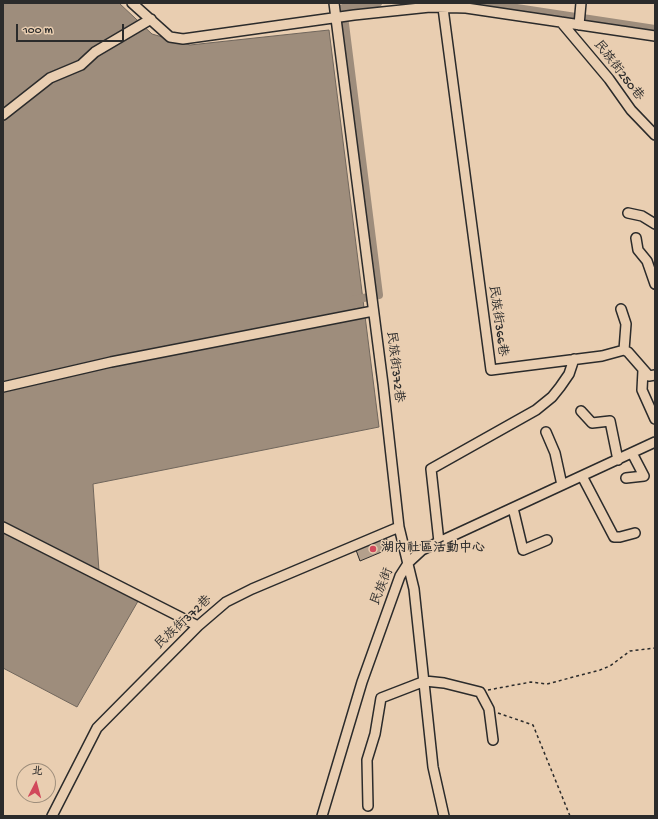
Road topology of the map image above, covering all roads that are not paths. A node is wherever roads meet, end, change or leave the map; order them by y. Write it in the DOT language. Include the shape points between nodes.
graph roads {
  1 [pos="132,3"];
  2 [pos="334,3"];
  3 [pos="581,3"];
  4 [pos="443,8"];
  5 [pos="336,18"];
  6 [pos="151,20"];
  7 [pos="579,20"];
  8 [pos="561,22"];
  9 [pos="655,36"];
  10 [pos="3,115"];
  11 [pos="655,135"];
  12 [pos="628,212"];
  13 [pos="655,224"];
  14 [pos="636,238"];
  15 [pos="651,259"];
  16 [pos="655,284"];
  17 [pos="372,305"];
  18 [pos="621,309"];
  19 [pos="624,350"];
  20 [pos="574,359"];
  21 [pos="644,370"];
  22 [pos="655,375"];
  23 [pos="3,386"];
  24 [pos="581,411"];
  25 [pos="655,419"];
  26 [pos="546,432"];
  27 [pos="655,442"];
  28 [pos="632,453"];
  29 [pos="618,460"];
  30 [pos="582,476"];
  31 [pos="626,478"];
  32 [pos="562,485"];
  33 [pos="513,508"];
  34 [pos="3,527"];
  35 [pos="399,528"];
  36 [pos="634,533"];
  37 [pos="547,540"];
  38 [pos="439,542"];
  39 [pos="409,562"];
  40 [pos="198,626"];
  41 [pos="425,681"];
  42 [pos="493,740"];
  43 [pos="368,806"];
  44 [pos="52,816"];
  45 [pos="322,816"];
  46 [pos="444,816"];
  1 -- 6 [label="street"];
  2 -- 5 [label="street, 民族街372巷"];
  3 -- 7 [label="street"];
  4 -- 5 [label="street" via="430,7"];
  4 -- 8 [label="street" via="466,8"];
  4 -- 20 [label="street, 民族街366巷" via="491,370"];
  5 -- 6 [label="street" via="183,39 170,37"];
  5 -- 17 [label="street, 民族街372巷"];
  6 -- 10 [label="street" via="95,52 81,65 50,78"];
  7 -- 8 [label="street"];
  7 -- 9 [label="street"];
  8 -- 11 [label="street, 民族街250巷"];
  12 -- 13 [label="street" via="642,216"];
  14 -- 15 [label="street" via="638,250"];
  15 -- 16 [label="street"];
  17 -- 23 [label="street"];
  17 -- 35 [label="street, 民族街372巷"];
  18 -- 19 [label="street" via="626,324"];
  19 -- 20 [label="street" via="602,356"];
  19 -- 21 [label="street"];
  20 -- 38 [label="street" via="569,374 560,387 536,410 431,469"];
  21 -- 22 [label="street" via="648,376"];
  21 -- 25 [label="street" via="642,390"];
  24 -- 29 [label="street" via="592,423 610,421"];
  26 -- 32 [label="street" via="555,453"];
  27 -- 28 [label="street, 民族街"];
  28 -- 29 [label="street, 民族街"];
  28 -- 31 [label="street" via="644,476"];
  29 -- 30 [label="street, 民族街"];
  30 -- 32 [label="street, 民族街"];
  30 -- 36 [label="street" via="614,537"];
  32 -- 33 [label="street, 民族街"];
  33 -- 37 [label="street" via="523,550"];
  33 -- 38 [label="street, 民族街"];
  34 -- 40 [label="street"];
  35 -- 39 [label="street, 民族街372巷"];
  35 -- 40 [label="street, 民族街372巷" via="238,595"];
  38 -- 39 [label="street, 民族街" via="422,550"];
  39 -- 41 [label="street, 民族街372巷"];
  39 -- 45 [label="street, 民族街" via="400,576 362,682"];
  40 -- 44 [label="street, 民族街372巷" via="97,728"];
  41 -- 42 [label="street" via="480,692 489,709"];
  41 -- 43 [label="street" via="381,698 375,734 367,760"];
  41 -- 46 [label="street, 民族街372巷" via="433,767"];
}
